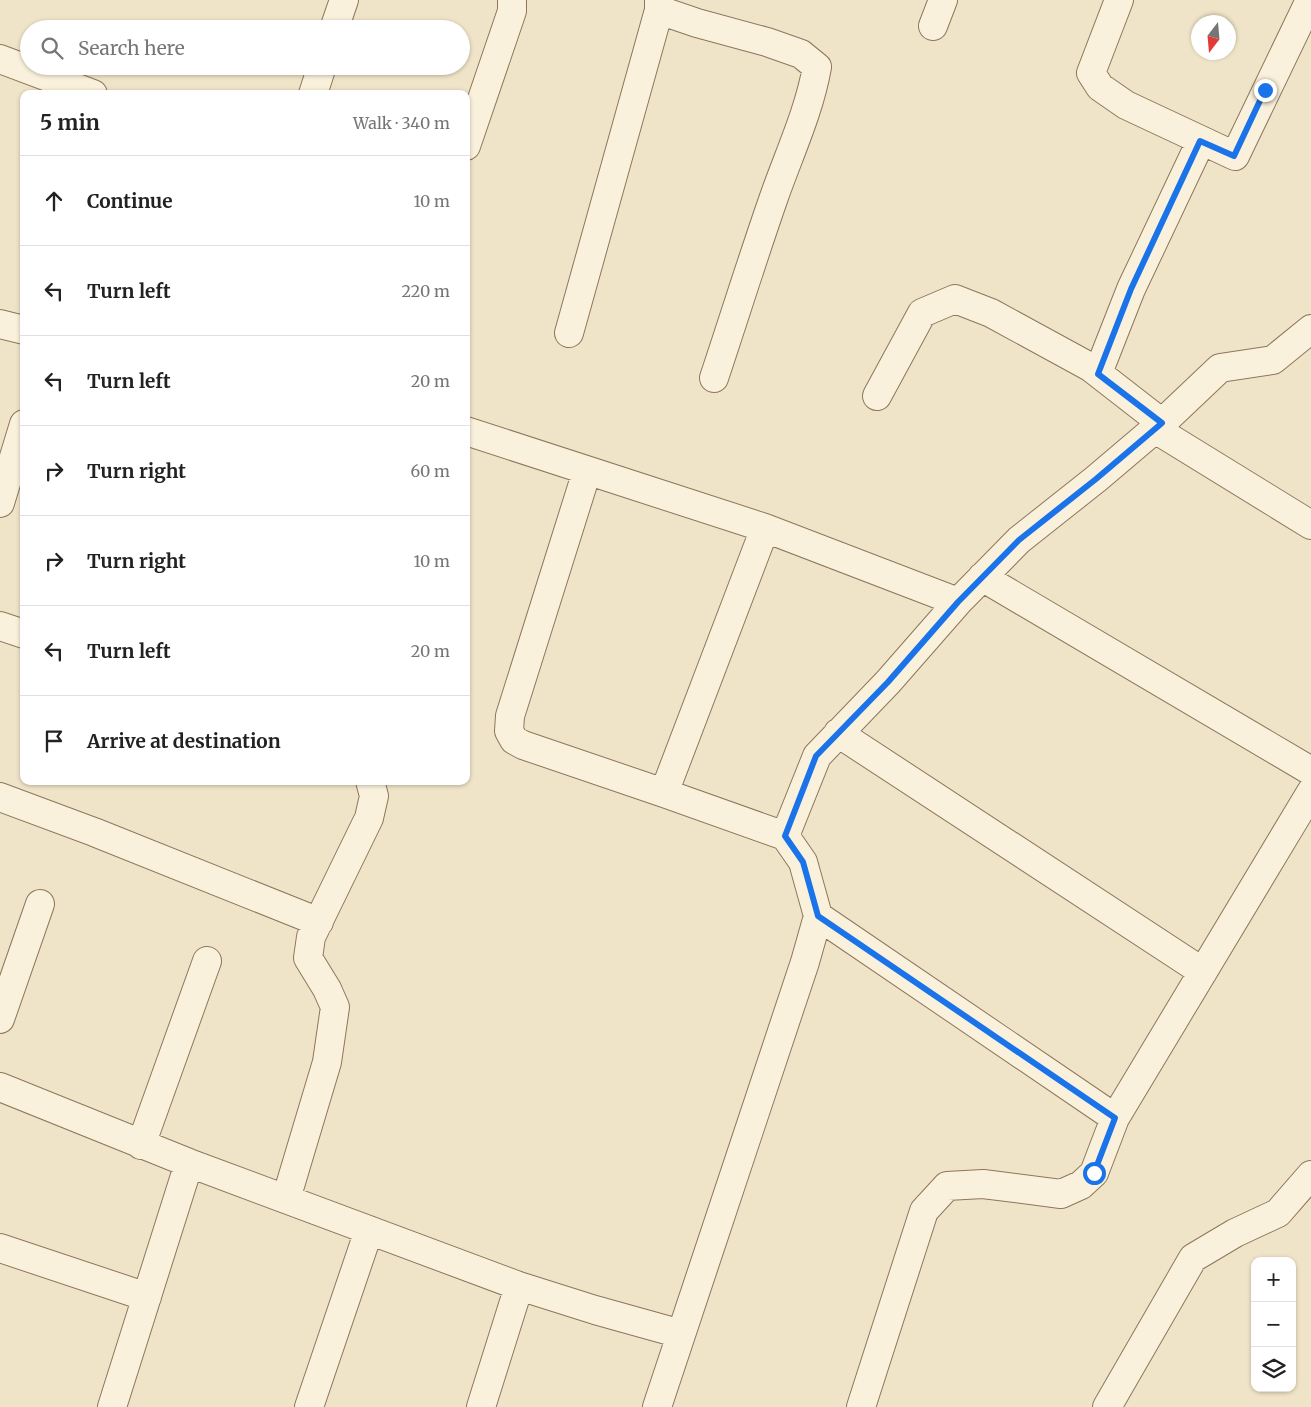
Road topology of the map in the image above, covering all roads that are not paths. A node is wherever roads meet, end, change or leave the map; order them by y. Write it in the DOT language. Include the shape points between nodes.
graph roads {
  1 [pos="344,0"];
  2 [pos="512,0"];
  3 [pos="943,0"];
  4 [pos="1119,0"];
  5 [pos="1310,0"];
  6 [pos="659,5"];
  7 [pos="337,20"];
  8 [pos="933,26"];
  9 [pos="0,59"];
  10 [pos="20,67"];
  11 [pos="43,75"];
  12 [pos="319,75"];
  13 [pos="82,90"];
  14 [pos="314,90"];
  15 [pos="470,134"];
  16 [pos="1200,141"];
  17 [pos="0,324"];
  18 [pos="20,329"];
  19 [pos="1311,330"];
  20 [pos="569,333"];
  21 [pos="1098,374"];
  22 [pos="714,378"];
  23 [pos="877,396"];
  24 [pos="1158,426"];
  25 [pos="470,432"];
  26 [pos="20,437"];
  27 [pos="587,471"];
  28 [pos="0,503"];
  29 [pos="1311,525"];
  30 [pos="765,528"];
  31 [pos="982,577"];
  32 [pos="958,602"];
  33 [pos="0,626"];
  34 [pos="20,633"];
  35 [pos="838,733"];
  36 [pos="1311,771"];
  37 [pos="371,785"];
  38 [pos="1311,792"];
  39 [pos="664,793"];
  40 [pos="0,798"];
  41 [pos="785,836"];
  42 [pos="40,904"];
  43 [pos="818,916"];
  44 [pos="319,922"];
  45 [pos="207,961"];
  46 [pos="1203,972"];
  47 [pos="0,1019"];
  48 [pos="0,1087"];
  49 [pos="1115,1118"];
  50 [pos="141,1144"];
  51 [pos="189,1163"];
  52 [pos="1311,1175"];
  53 [pos="286,1199"];
  54 [pos="369,1230"];
  55 [pos="0,1248"];
  56 [pos="519,1286"];
  57 [pos="147,1297"];
  58 [pos="681,1334"];
  59 [pos="112,1407"];
  60 [pos="309,1407"];
  61 [pos="481,1407"];
  62 [pos="657,1407"];
  63 [pos="861,1407"];
  64 [pos="1107,1407"];
  1 -- 7 [label="street"];
  2 -- 15 [label="street" via="512,11"];
  3 -- 8 [label="street"];
  4 -- 16 [label="street" via="1091,73 1100,87 1126,105"];
  5 -- 16 [label="street" via="1234,156"];
  6 -- 20 [label="street"];
  6 -- 22 [label="street" via="697,23 801,54 816,67 803,120 774,196"];
  9 -- 10 [label="street"];
  11 -- 13 [label="street"];
  12 -- 14 [label="street"];
  16 -- 21 [label="street" via="1131,289"];
  17 -- 18 [label="street"];
  19 -- 24 [label="street" via="1273,360 1220,368"];
  21 -- 23 [label="street" via="991,314 954,299 922,314"];
  21 -- 24 [label="street"];
  24 -- 29 [label="street"];
  24 -- 31 [label="street" via="1019,540"];
  25 -- 27 [label="street"];
  26 -- 28 [label="street"];
  27 -- 30 [label="street"];
  27 -- 39 [label="street" via="521,679 508,731 523,746"];
  30 -- 32 [label="street"];
  30 -- 39 [label="street"];
  31 -- 32 [label="street"];
  31 -- 36 [label="street"];
  32 -- 35 [label="street"];
  33 -- 34 [label="street"];
  35 -- 41 [label="street" via="816,756"];
  35 -- 46 [label="street"];
  37 -- 44 [label="street" via="374,796 369,818"];
  38 -- 46 [label="street"];
  39 -- 41 [label="street"];
  40 -- 44 [label="street"];
  41 -- 43 [label="street" via="803,862"];
  42 -- 47 [label="street"];
  43 -- 49 [label="street"];
  43 -- 58 [label="street"];
  44 -- 53 [label="street" via="311,937 308,958 335,1007 327,1062"];
  45 -- 50 [label="street"];
  46 -- 49 [label="street"];
  48 -- 50 [label="street"];
  49 -- 63 [label="street" via="1094,1173 1081,1185 1061,1194 983,1184 947,1186 924,1211"];
  50 -- 51 [label="street"];
  51 -- 53 [label="street"];
  51 -- 57 [label="street"];
  52 -- 64 [label="street" via="1278,1213 1235,1233 1194,1258"];
  53 -- 54 [label="street"];
  54 -- 56 [label="street"];
  54 -- 60 [label="street"];
  55 -- 57 [label="street"];
  56 -- 58 [label="street"];
  56 -- 61 [label="street"];
  57 -- 59 [label="street"];
  58 -- 62 [label="street"];
}
